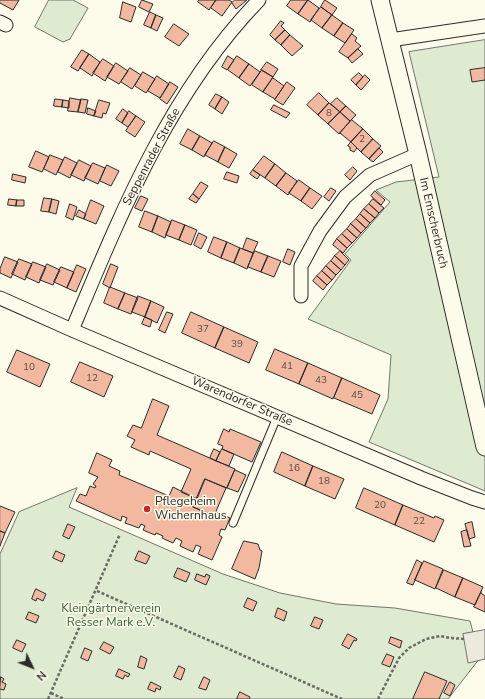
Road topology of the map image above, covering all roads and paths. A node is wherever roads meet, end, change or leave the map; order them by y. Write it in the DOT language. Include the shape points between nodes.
graph roads {
  1 [pos="259,0"];
  2 [pos="380,0"];
  3 [pos="485,26"];
  4 [pos="390,40"];
  5 [pos="418,154"];
  6 [pos="301,296"];
  7 [pos="0,298"];
  8 [pos="72,330"];
  9 [pos="277,417"];
  10 [pos="485,447"];
  11 [pos="485,502"];
  12 [pos="233,523"];
  13 [pos="120,534"];
  14 [pos="97,591"];
  15 [pos="465,639"];
  16 [pos="51,693"];
  17 [pos="48,699"];
  18 [pos="64,699"];
  19 [pos="342,699"];
  20 [pos="378,699"];
  1 -- 8 [label="street, Seppenrader Straße" via="228,35 173,114 127,202"];
  2 -- 4 [label="street, Im Emscherbruch"];
  3 -- 4 [label="street"];
  4 -- 5 [label="street, Im Emscherbruch"];
  5 -- 6 [label="street" via="370,175 345,198 320,231 301,266"];
  5 -- 10 [label="street, Im Emscherbruch"];
  7 -- 8 [label="street, Warendorfer Straße"];
  8 -- 9 [label="street, Warendorfer Straße"];
  9 -- 11 [label="street, Warendorfer Straße"];
  9 -- 12 [label="lane"];
  13 -- 14 [label="path"];
  14 -- 16 [label="path"];
  14 -- 19 [label="path"];
  15 -- 20 [label="path" via="440,636 426,639 409,648 399,658"];
  16 -- 17 [label="path"];
  16 -- 18 [label="path"];
}
